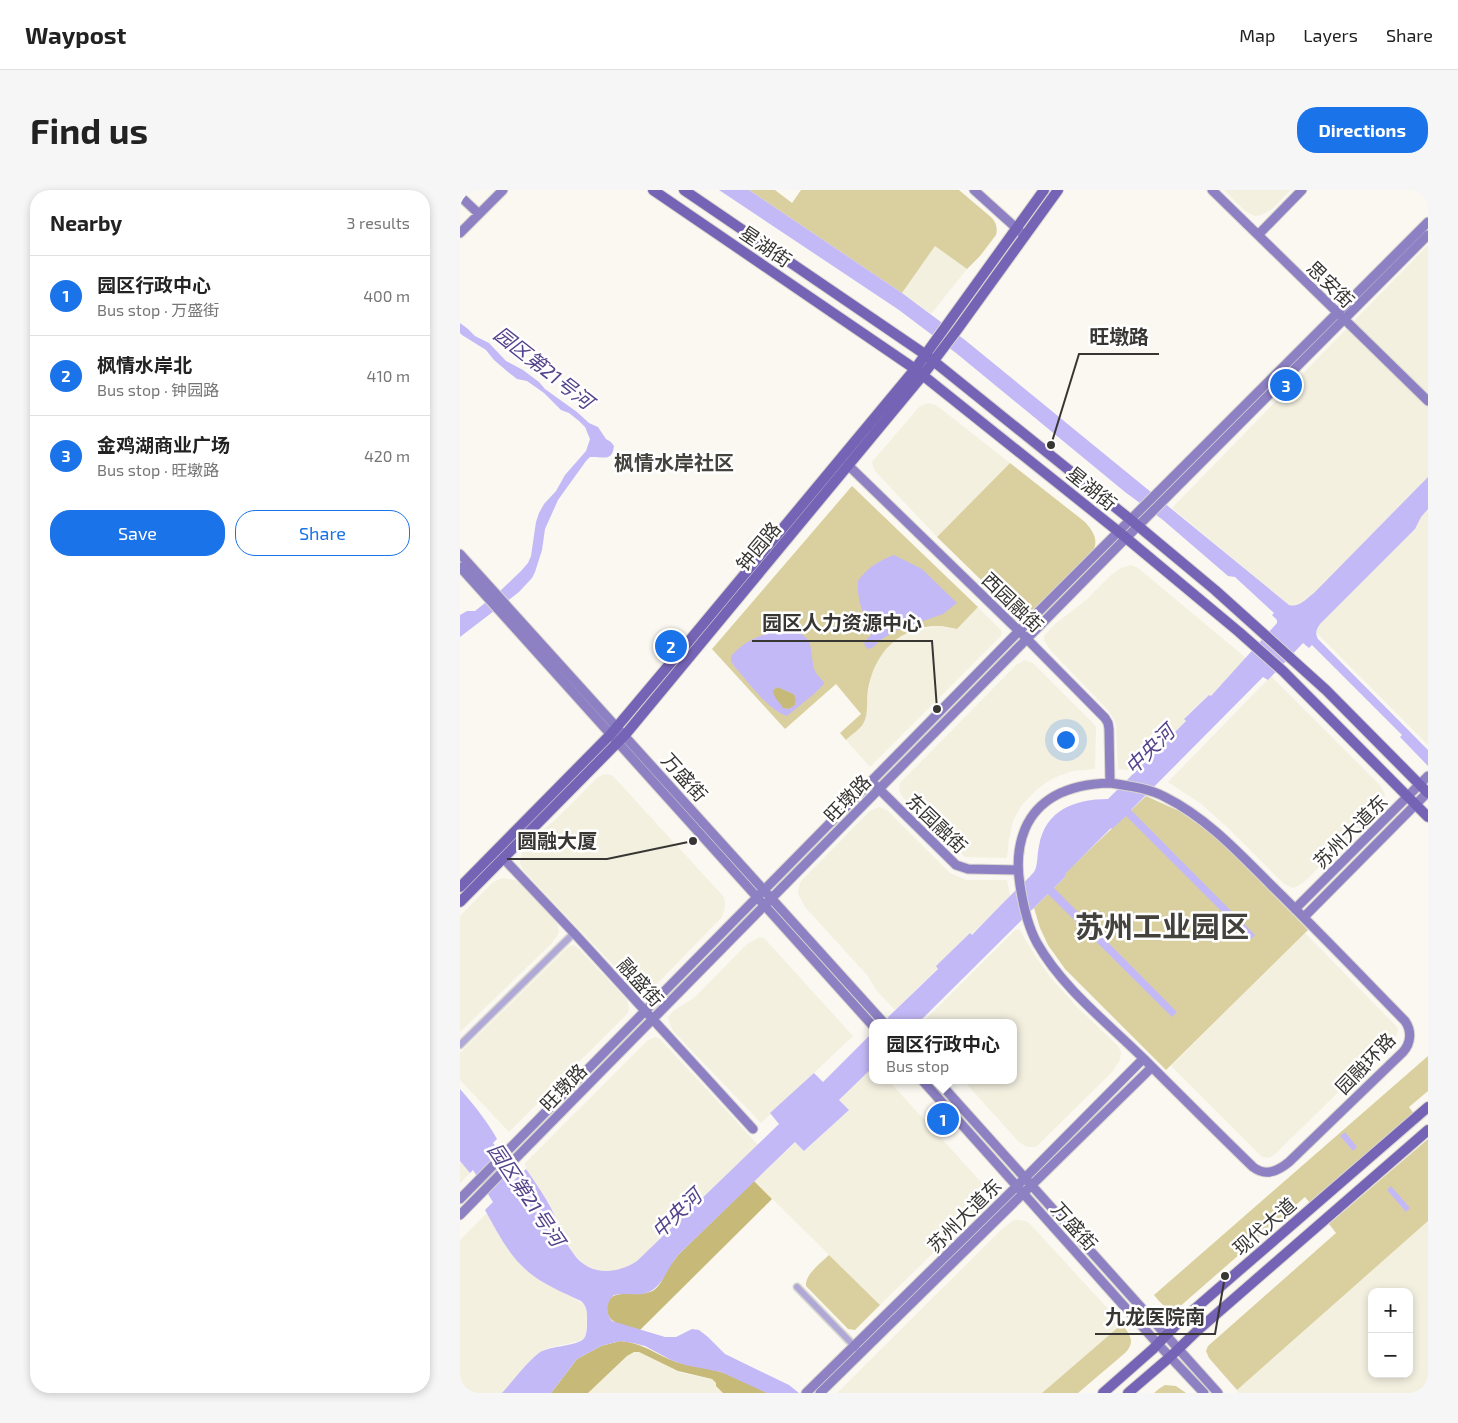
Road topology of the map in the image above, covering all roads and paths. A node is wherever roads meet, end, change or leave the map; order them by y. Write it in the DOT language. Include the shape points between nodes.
graph roads {
  1 [pos="470,190"];
  2 [pos="503,190"];
  3 [pos="653,190"];
  4 [pos="684,190"];
  5 [pos="974,190"];
  6 [pos="1044,190"];
  7 [pos="1058,190"];
  8 [pos="1212,190"];
  9 [pos="1302,190"];
  10 [pos="461,199"];
  11 [pos="479,214"];
  12 [pos="1428,222"];
  13 [pos="1016,229"];
  14 [pos="460,233"];
  15 [pos="1258,235"];
  16 [pos="1428,235"];
  17 [pos="1024,236"];
  18 [pos="1341,317"];
  19 [pos="954,326"];
  20 [pos="930,358"];
  21 [pos="919,372"];
  22 [pos="1428,401"];
  23 [pos="848,465"];
  24 [pos="1135,523"];
  25 [pos="1122,535"];
  26 [pos="460,554"];
  27 [pos="460,568"];
  28 [pos="492,596"];
  29 [pos="502,607"];
  30 [pos="1019,631"];
  31 [pos="1027,639"];
  32 [pos="617,726"];
  33 [pos="610,735"];
  34 [pos="625,735"];
  35 [pos="617,743"];
  36 [pos="1428,776"];
  37 [pos="872,782"];
  38 [pos="1114,784"];
  39 [pos="1420,784"];
  40 [pos="879,788"];
  41 [pos="1428,792"];
  42 [pos="1407,796"];
  43 [pos="1415,804"];
  44 [pos="1428,817"];
  45 [pos="504,858"];
  46 [pos="1018,873"];
  47 [pos="460,887"];
  48 [pos="764,889"];
  49 [pos="756,897"];
  50 [pos="772,898"];
  51 [pos="460,902"];
  52 [pos="764,906"];
  53 [pos="1295,909"];
  54 [pos="1304,917"];
  55 [pos="574,933"];
  56 [pos="645,1011"];
  57 [pos="880,1019"];
  58 [pos="652,1020"];
  59 [pos="869,1022"];
  60 [pos="460,1044"];
  61 [pos="1143,1058"];
  62 [pos="1152,1067"];
  63 [pos="926,1084"];
  64 [pos="941,1084"];
  65 [pos="1428,1107"];
  66 [pos="753,1129"];
  67 [pos="1428,1130"];
  68 [pos="1025,1178"];
  69 [pos="1031,1185"];
  70 [pos="1020,1189"];
  71 [pos="460,1199"];
  72 [pos="460,1216"];
  73 [pos="796,1287"];
  74 [pos="1166,1335"];
  75 [pos="1158,1344"];
  76 [pos="1179,1349"];
  77 [pos="858,1350"];
  78 [pos="1170,1357"];
  79 [pos="806,1393"];
  80 [pos="820,1393"];
  81 [pos="1103,1393"];
  82 [pos="1128,1393"];
  83 [pos="1204,1393"];
  84 [pos="1218,1393"];
  1 -- 10 [label="main road"];
  2 -- 11 [label="main road"];
  3 -- 21 [label="main road, 星湖街"];
  4 -- 20 [label="main road, 星湖街"];
  5 -- 13 [label="main road"];
  6 -- 13 [label="main road, 钟园路"];
  7 -- 17 [label="main road, 钟园路"];
  8 -- 15 [label="main road, 思安街"];
  9 -- 15 [label="main road"];
  10 -- 11 [label="main road"];
  11 -- 14 [label="main road"];
  12 -- 18 [label="main road, 旺墩路"];
  13 -- 17 [label="main road"];
  13 -- 19 [label="main road, 钟园路"];
  15 -- 18 [label="main road, 思安街"];
  16 -- 18 [label="main road, 旺墩路"];
  17 -- 19 [label="main road, 钟园路"];
  18 -- 22 [label="main road, 思安街"];
  18 -- 24 [label="main road, 旺墩路"];
  19 -- 20 [label="main road, 钟园路"];
  20 -- 21 [label="main road, 钟园路"];
  20 -- 24 [label="main road, 星湖街"];
  21 -- 23 [label="main road, 钟园路"];
  21 -- 25 [label="main road, 星湖街"];
  21 -- 32 [label="main road, 钟园路"];
  23 -- 30 [label="main road, 西园融街"];
  23 -- 34 [label="main road, 钟园路"];
  24 -- 25 [label="main road, 旺墩路"];
  24 -- 39 [label="main road, 星湖街" via="1215,590 1350,713"];
  25 -- 30 [label="main road, 旺墩路"];
  25 -- 31 [label="main road, 旺墩路"];
  25 -- 42 [label="main road, 星湖街" via="1283,671"];
  26 -- 28 [label="main road, 万盛街"];
  27 -- 28 [label="main road, 万盛街"];
  28 -- 29 [label="main road, 万盛街"];
  29 -- 32 [label="main road, 万盛街"];
  29 -- 33 [label="main road, 万盛街"];
  30 -- 31 [label="main road, 西园融街"];
  30 -- 37 [label="main road, 旺墩路"];
  31 -- 38 [label="main road, 西园融街" via="1108,723"];
  31 -- 40 [label="main road, 旺墩路"];
  32 -- 33 [label="main road, 钟园路"];
  32 -- 34 [label="main road, 万盛街"];
  33 -- 35 [label="main road, 万盛街"];
  33 -- 47 [label="main road, 钟园路"];
  34 -- 35 [label="main road, 钟园路"];
  34 -- 48 [label="main road, 万盛街"];
  35 -- 45 [label="main road, 钟园路"];
  35 -- 49 [label="main road, 万盛街"];
  36 -- 39 [label="main road, 苏州大道东"];
  37 -- 40 [label="main road, 东园融街"];
  37 -- 48 [label="main road, 旺墩路"];
  38 -- 46 [label="main road, 园融环路" via="1070,788 1042,804 1024,831"];
  38 -- 53 [label="main road, 园融环路" via="1156,792 1190,811 1216,831"];
  39 -- 41 [label="main road, 星湖街"];
  39 -- 42 [label="main road, 苏州大道东"];
  40 -- 46 [label="main road, 东园融街" via="956,865"];
  40 -- 50 [label="main road, 旺墩路"];
  41 -- 43 [label="main road, 苏州大道东"];
  42 -- 43 [label="main road, 星湖街"];
  42 -- 53 [label="main road, 苏州大道东"];
  43 -- 44 [label="main road, 星湖街"];
  43 -- 54 [label="main road, 苏州大道东"];
  45 -- 51 [label="main road, 钟园路"];
  45 -- 55 [label="main road, 融盛街"];
  46 -- 61 [label="main road, 园融环路" via="1022,902 1037,942 1058,973"];
  48 -- 49 [label="main road, 旺墩路"];
  48 -- 50 [label="main road, 万盛街"];
  49 -- 52 [label="main road, 万盛街"];
  49 -- 56 [label="main road, 旺墩路"];
  50 -- 52 [label="main road, 旺墩路"];
  50 -- 57 [label="main road, 万盛街"];
  52 -- 58 [label="main road, 旺墩路"];
  52 -- 59 [label="main road, 万盛街"];
  53 -- 54 [label="main road, 园融环路"];
  54 -- 62 [label="main road, 园融环路" via="1407,1024 1410,1039 1403,1052 1289,1162 1268,1172 1253,1167"];
  55 -- 56 [label="main road, 融盛街"];
  55 -- 60 [label="street"];
  56 -- 58 [label="main road, 融盛街"];
  56 -- 71 [label="main road, 旺墩路"];
  58 -- 66 [label="main road, 融盛街"];
  58 -- 72 [label="main road, 旺墩路"];
  61 -- 62 [label="main road, 园融环路"];
  61 -- 68 [label="main road, 苏州大道东"];
  62 -- 69 [label="main road, 苏州大道东"];
  63 -- 70 [label="main road, 万盛街"];
  64 -- 68 [label="main road, 万盛街"];
  65 -- 74 [label="main road, 现代大道"];
  67 -- 76 [label="main road, 现代大道"];
  68 -- 69 [label="main road, 万盛街"];
  68 -- 70 [label="main road, 苏州大道东"];
  69 -- 70 [label="main road, 苏州大道东"];
  69 -- 74 [label="main road, 万盛街"];
  70 -- 75 [label="main road, 万盛街"];
  70 -- 77 [label="main road, 苏州大道东"];
  73 -- 77 [label="street"];
  74 -- 75 [label="main road, 现代大道"];
  74 -- 76 [label="main road, 万盛街"];
  75 -- 78 [label="main road, 万盛街"];
  75 -- 81 [label="main road, 现代大道"];
  76 -- 78 [label="main road, 现代大道"];
  76 -- 84 [label="main road, 万盛街"];
  77 -- 79 [label="main road, 苏州大道东"];
  77 -- 80 [label="main road, 苏州大道东"];
  78 -- 82 [label="main road, 现代大道"];
  78 -- 83 [label="main road, 万盛街"];
}
